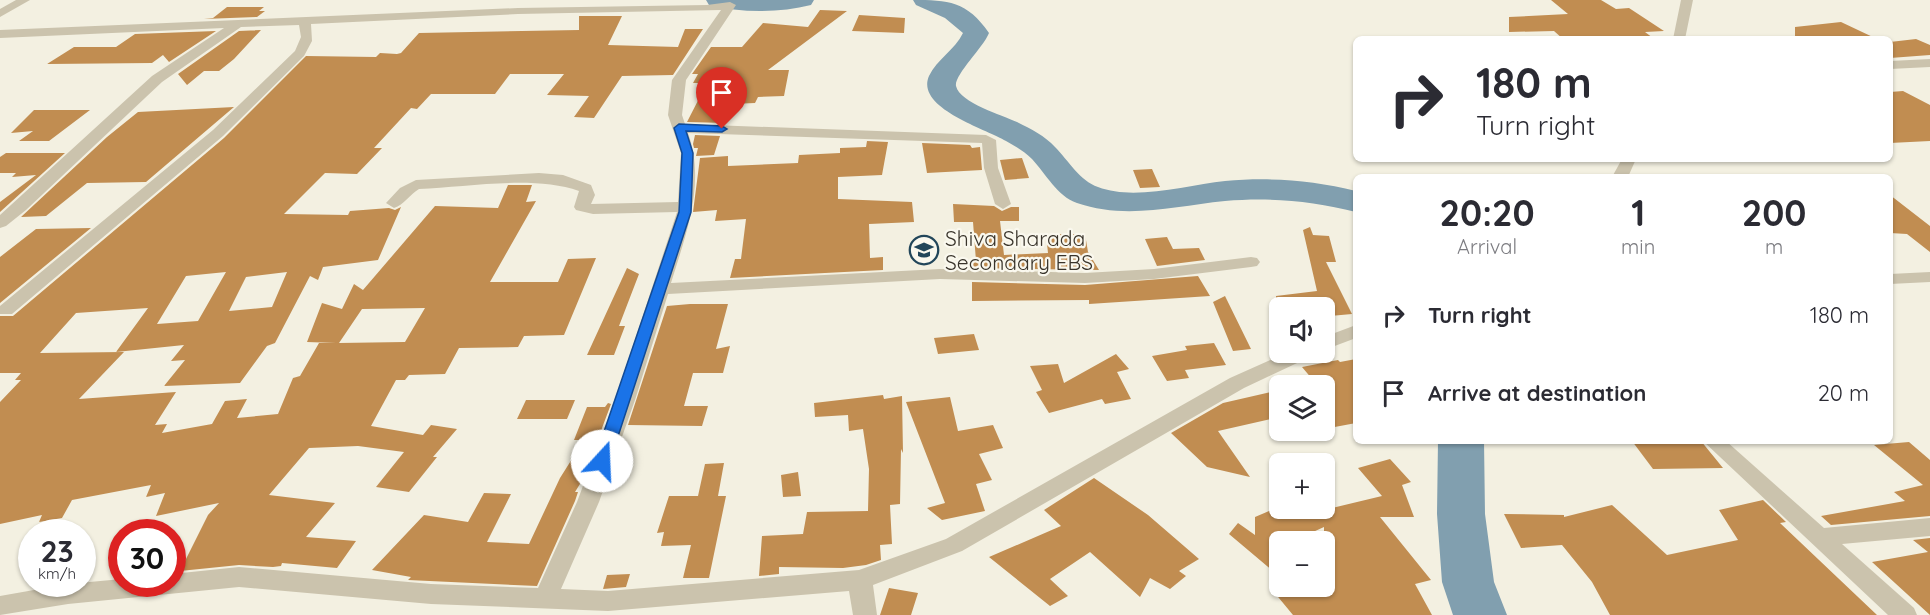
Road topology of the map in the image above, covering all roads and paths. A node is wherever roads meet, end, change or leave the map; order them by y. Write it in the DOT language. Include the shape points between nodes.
graph roads {
  1 [pos="24,0"];
  2 [pos="1687,0"];
  3 [pos="0,14"];
  4 [pos="304,21"];
  5 [pos="238,24"];
  6 [pos="0,34"];
  7 [pos="1680,36"];
  8 [pos="1930,63"];
  9 [pos="1893,65"];
  10 [pos="679,128"];
  11 [pos="394,202"];
  12 [pos="1003,204"];
  13 [pos="685,212"];
  14 [pos="0,223"];
  15 [pos="1251,262"];
  16 [pos="1930,277"];
  17 [pos="1893,279"];
  18 [pos="661,289"];
  19 [pos="6,310"];
  20 [pos="1353,332"];
  21 [pos="1335,340"];
  22 [pos="1281,363"];
  23 [pos="1716,444"];
  24 [pos="1930,527"];
  25 [pos="1820,537"];
  26 [pos="860,580"];
  27 [pos="545,599"];
  28 [pos="0,606"];
  29 [pos="865,615"];
  30 [pos="1905,615"];
  1 -- 3 [label="street"];
  2 -- 7 [label="street"];
  4 -- 5 [label="street"];
  4 -- 10 [label="street" via="730,5 679,80 675,115"];
  4 -- 19 [label="street" via="308,41 300,53 218,133"];
  5 -- 6 [label="street"];
  5 -- 14 [label="street" via="157,79"];
  8 -- 9 [label="street"];
  10 -- 12 [label="street" via="986,139"];
  10 -- 13 [label="street" via="688,153"];
  11 -- 13 [label="street" via="416,185 539,178 563,180 586,188 582,207 681,207"];
  13 -- 18 [label="street"];
  15 -- 18 [label="street" via="1086,278 940,274"];
  16 -- 17 [label="street"];
  18 -- 27 [label="street" via="588,502"];
  20 -- 21 [label="street"];
  22 -- 26 [label="street" via="1237,383 954,545"];
  23 -- 25 [label="street"];
  24 -- 25 [label="street"];
  25 -- 30 [label="street"];
  26 -- 27 [label="street" via="608,602"];
  26 -- 29 [label="street"];
  27 -- 28 [label="street" via="431,594 239,577 68,594"];
}
